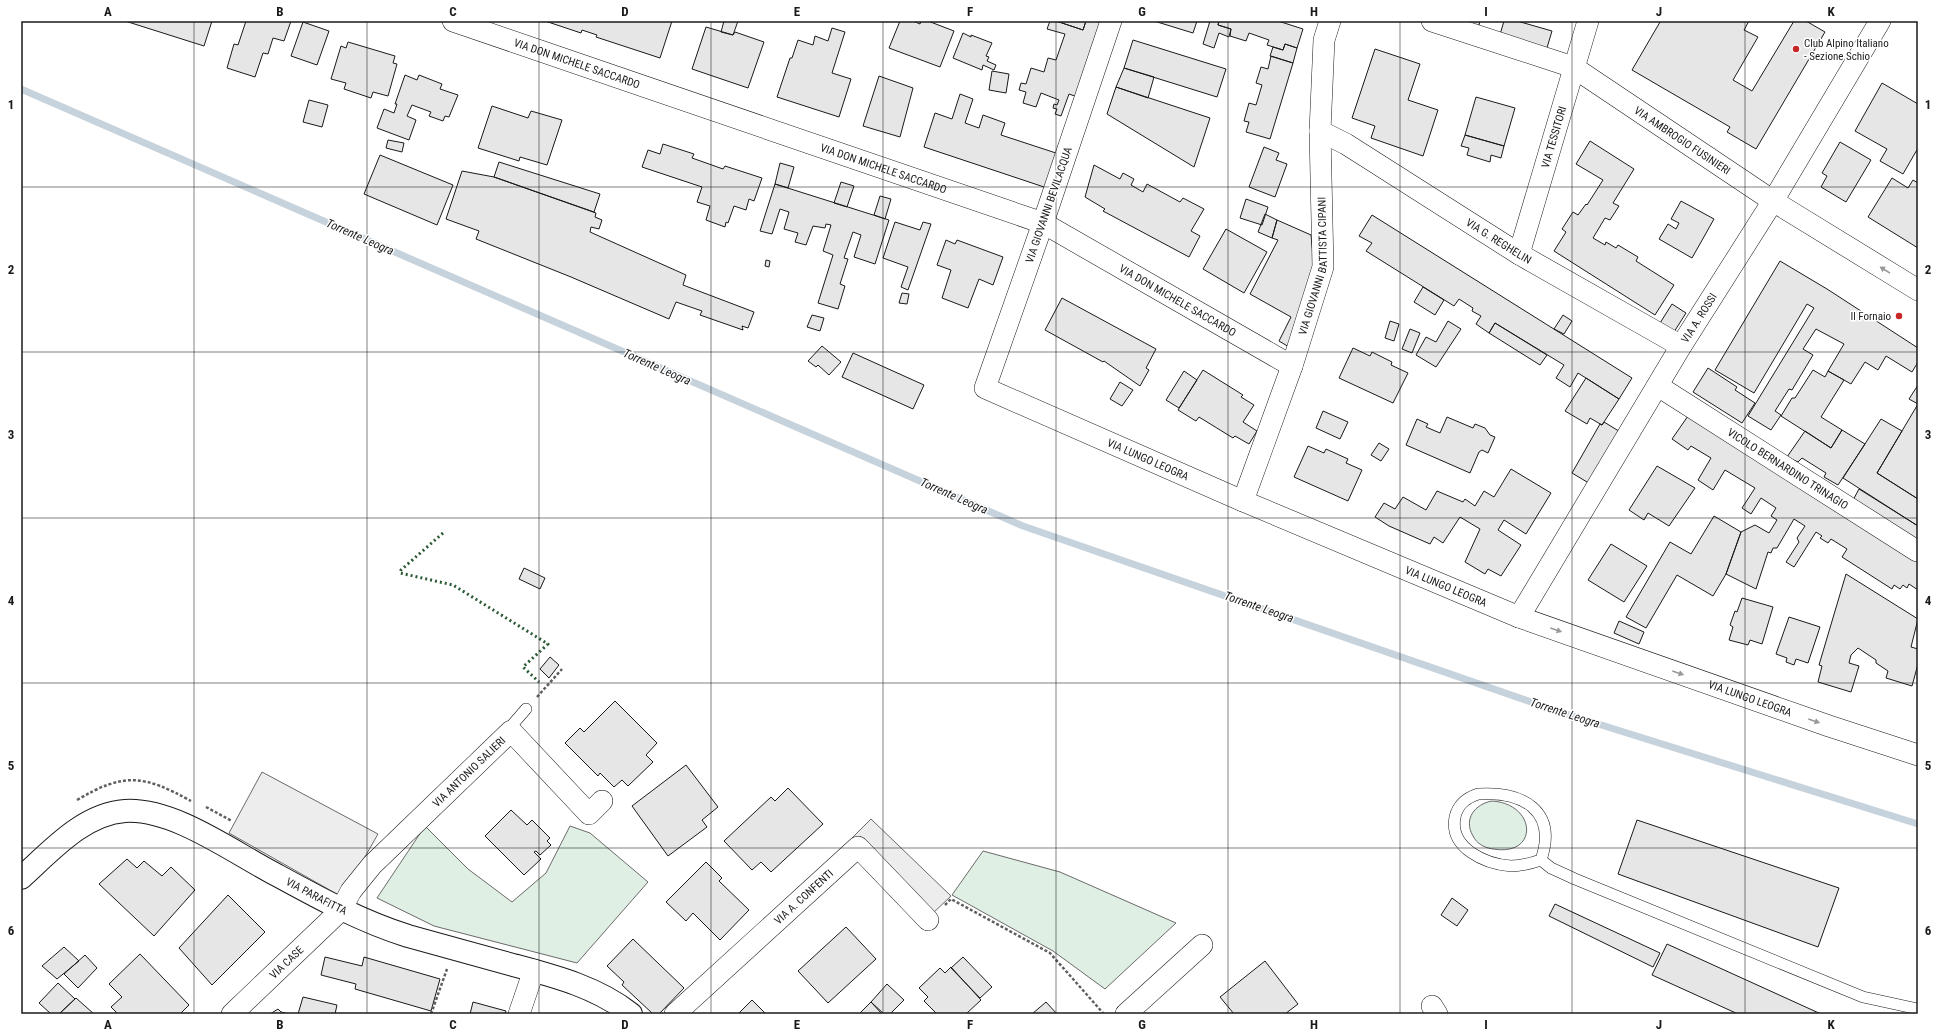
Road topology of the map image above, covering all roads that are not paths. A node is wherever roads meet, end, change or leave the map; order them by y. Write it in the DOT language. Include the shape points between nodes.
graph roads {
  1 [pos="453,21"];
  2 [pos="1111,21"];
  3 [pos="1330,21"];
  4 [pos="1432,21"];
  5 [pos="1588,21"];
  6 [pos="1880,21"];
  7 [pos="1573,67"];
  8 [pos="1320,131"];
  9 [pos="1773,201"];
  10 [pos="1043,223"];
  11 [pos="1519,254"];
  12 [pos="1918,290"];
  13 [pos="1681,346"];
  14 [pos="1292,366"];
  15 [pos="1658,386"];
  16 [pos="985,388"];
  17 [pos="1243,500"];
  18 [pos="1917,551"];
  19 [pos="1519,617"];
  20 [pos="526,709"];
  21 [pos="511,731"];
  22 [pos="1918,755"];
  23 [pos="602,801"];
  24 [pos="1542,860"];
  25 [pos="21,878"];
  26 [pos="341,910"];
  27 [pos="928,920"];
  28 [pos="1202,945"];
  29 [pos="534,970"];
  30 [pos="1918,1009"];
  31 [pos="232,1014"];
  32 [pos="519,1014"];
  33 [pos="631,1014"];
  34 [pos="675,1014"];
  35 [pos="1126,1014"];
  1 -- 10 [label="street, VIA DON MICHELE SACCARDO"];
  2 -- 10 [label="street, VIA GIOVANNI BEVILACQUA"];
  3 -- 8 [label="street, VIA GIOVANNI BATTISTA CIPANI" via="1324,40"];
  4 -- 7 [label="street, VIA AMBROGIO FUSINIERI"];
  5 -- 7 [label="street, VIA TESSITORI"];
  6 -- 9 [label="street, VIA A. ROSSI"];
  7 -- 9 [label="street, VIA AMBROGIO FUSINIERI"];
  7 -- 11 [label="street, VIA TESSITORI"];
  8 -- 11 [label="street, VIA G. REGHELIN" via="1346,144"];
  8 -- 14 [label="street, VIA GIOVANNI BATTISTA CIPANI" via="1324,267"];
  12 -- 9 [label="street, VIA AMBROGIO FUSINIERI, one-way"];
  9 -- 13 [label="street, VIA A. ROSSI"];
  10 -- 14 [label="street, VIA DON MICHELE SACCARDO"];
  10 -- 16 [label="street, VIA GIOVANNI BEVILACQUA"];
  11 -- 13 [label="street, VIA G. REGHELIN"];
  13 -- 15 [label="street, VIA A. ROSSI"];
  14 -- 17 [label="street, VIA GIOVANNI BATTISTA CIPANI"];
  15 -- 18 [label="street, VICOLO BERNARDINO TRINAGIO"];
  15 -- 19 [label="street, VIA A. ROSSI"];
  16 -- 17 [label="street, VIA LUNGO LEOGRA"];
  17 -- 19 [label="street, VIA LUNGO LEOGRA"];
  19 -- 22 [label="street, VIA LUNGO LEOGRA, one-way"];
  20 -- 21 [label="lane" via="513,724"];
  21 -- 23 [label="street, VIA ANTONIO SALIERI" via="589,814"];
  21 -- 26 [label="street, VIA ANTONIO SALIERI" via="372,865 351,891"];
  24 -- 24 [label="lane" via="1547,835 1535,808 1525,801 1508,795 1478,794 1467,798 1457,808 1455,831 1459,842 1468,850 1511,866"];
  24 -- 30 [label="lane" via="1551,868 1575,879 1863,997"];
  25 -- 26 [label="street, VIA PARAFITTA" via="50,851 93,819 125,811 147,812 177,822 233,850"];
  26 -- 29 [label="street, VIA PARAFITTA" via="406,935"];
  26 -- 31 [label="street, VIA CASE"];
  27 -- 34 [label="street, VIA A. CONFENTI" via="858,847"];
  28 -- 35 [label="street"];
  29 -- 32 [label="street"];
  29 -- 33 [label="street, VIA PARAFITTA" via="587,988 617,1003"];
}
